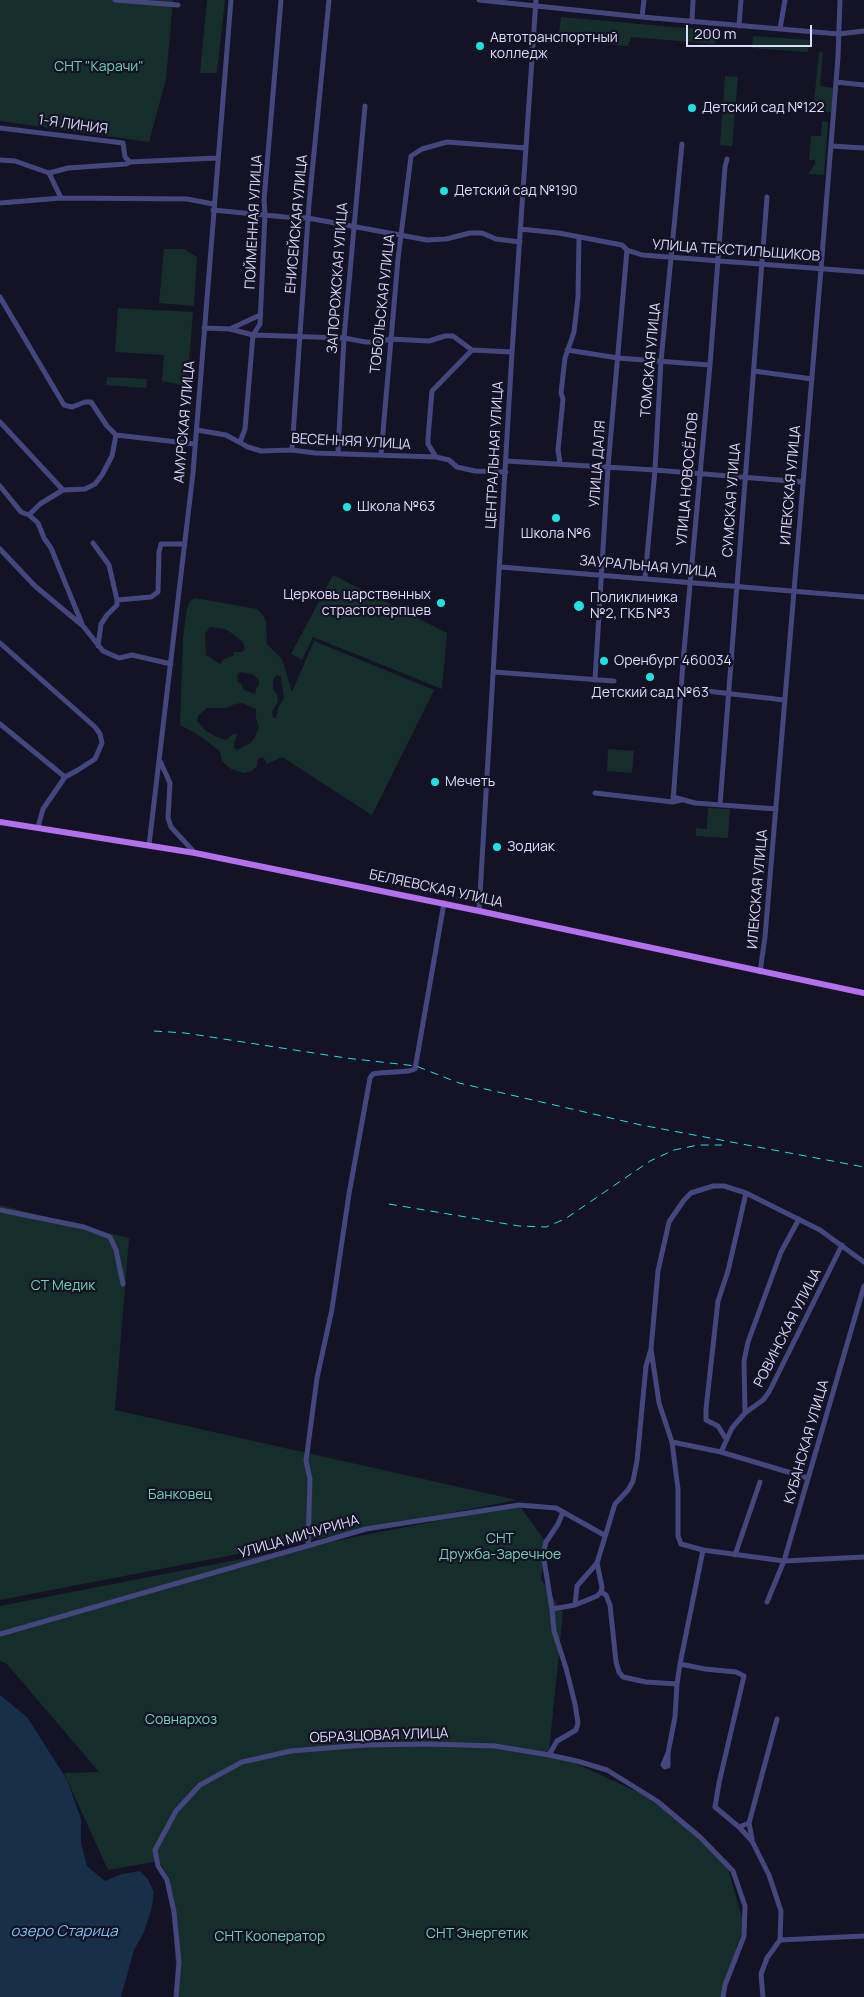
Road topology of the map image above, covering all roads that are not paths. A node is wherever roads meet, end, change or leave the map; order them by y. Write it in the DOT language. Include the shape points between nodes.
graph roads {
  1 [pos="115,0"];
  2 [pos="231,0"];
  3 [pos="281,0"];
  4 [pos="328,0"];
  5 [pos="479,0"];
  6 [pos="644,0"];
  7 [pos="693,0"];
  8 [pos="741,0"];
  9 [pos="785,0"];
  10 [pos="840,0"];
  11 [pos="536,3"];
  12 [pos="178,5"];
  13 [pos="642,17"];
  14 [pos="692,22"];
  15 [pos="739,26"];
  16 [pos="780,29"];
  17 [pos="864,30"];
  18 [pos="838,34"];
  19 [pos="836,82"];
  20 [pos="864,85"];
  21 [pos="365,106"];
  22 [pos="0,128"];
  23 [pos="682,144"];
  24 [pos="831,146"];
  25 [pos="526,148"];
  26 [pos="864,148"];
  27 [pos="217,158"];
  28 [pos="727,159"];
  29 [pos="0,160"];
  30 [pos="130,162"];
  31 [pos="49,173"];
  32 [pos="767,197"];
  33 [pos="61,198"];
  34 [pos="0,203"];
  35 [pos="213,207"];
  36 [pos="265,214"];
  37 [pos="308,218"];
  38 [pos="353,226"];
  39 [pos="520,229"];
  40 [pos="401,235"];
  41 [pos="579,237"];
  42 [pos="520,242"];
  43 [pos="627,250"];
  44 [pos="671,258"];
  45 [pos="718,261"];
  46 [pos="763,264"];
  47 [pos="821,269"];
  48 [pos="864,272"];
  49 [pos="0,297"];
  50 [pos="260,315"];
  51 [pos="260,324"];
  52 [pos="204,328"];
  53 [pos="230,329"];
  54 [pos="253,335"];
  55 [pos="265,336"];
  56 [pos="299,338"];
  57 [pos="344,338"];
  58 [pos="390,339"];
  59 [pos="472,350"];
  60 [pos="567,350"];
  61 [pos="512,352"];
  62 [pos="618,358"];
  63 [pos="661,361"];
  64 [pos="710,366"];
  65 [pos="754,371"];
  66 [pos="812,379"];
  67 [pos="0,422"];
  68 [pos="196,430"];
  69 [pos="116,435"];
  70 [pos="240,442"];
  71 [pos="195,444"];
  72 [pos="292,450"];
  73 [pos="338,452"];
  74 [pos="381,455"];
  75 [pos="436,457"];
  76 [pos="506,461"];
  77 [pos="560,463"];
  78 [pos="608,467"];
  79 [pos="655,470"];
  80 [pos="506,472"];
  81 [pos="700,473"];
  82 [pos="744,477"];
  83 [pos="803,482"];
  84 [pos="0,486"];
  85 [pos="63,490"];
  86 [pos="29,515"];
  87 [pos="93,544"];
  88 [pos="185,544"];
  89 [pos="0,549"];
  90 [pos="501,567"];
  91 [pos="601,575"];
  92 [pos="645,578"];
  93 [pos="691,582"];
  94 [pos="737,586"];
  95 [pos="794,590"];
  96 [pos="864,596"];
  97 [pos="117,600"];
  98 [pos="84,626"];
  99 [pos="0,643"];
  100 [pos="98,646"];
  101 [pos="171,664"];
  102 [pos="494,672"];
  103 [pos="595,680"];
  104 [pos="614,681"];
  105 [pos="681,688"];
  106 [pos="728,694"];
  107 [pos="784,700"];
  108 [pos="0,724"];
  109 [pos="159,758"];
  110 [pos="64,777"];
  111 [pos="595,793"];
  112 [pos="673,799"];
  113 [pos="720,805"];
  114 [pos="776,809"];
  115 [pos="0,822"];
  116 [pos="38,827"];
  117 [pos="149,845"];
  118 [pos="195,853"];
  119 [pos="444,903"];
  120 [pos="479,911"];
  121 [pos="760,972"];
  122 [pos="864,993"];
  123 [pos="746,1193"];
  124 [pos="0,1210"];
  125 [pos="799,1219"];
  126 [pos="842,1246"];
  127 [pos="864,1262"];
  128 [pos="123,1284"];
  129 [pos="864,1286"];
  130 [pos="651,1349"];
  131 [pos="745,1413"];
  132 [pos="726,1439"];
  133 [pos="672,1442"];
  134 [pos="721,1452"];
  135 [pos="808,1478"];
  136 [pos="760,1482"];
  137 [pos="562,1512"];
  138 [pos="604,1535"];
  139 [pos="308,1545"];
  140 [pos="703,1550"];
  141 [pos="735,1555"];
  142 [pos="864,1557"];
  143 [pos="784,1560"];
  144 [pos="596,1563"];
  145 [pos="601,1592"];
  146 [pos="767,1602"];
  147 [pos="575,1605"];
  148 [pos="552,1609"];
  149 [pos="0,1634"];
  150 [pos="680,1664"];
  151 [pos="677,1684"];
  152 [pos="778,1719"];
  153 [pos="668,1754"];
  154 [pos="548,1755"];
  155 [pos="749,1823"];
  156 [pos="739,1827"];
  157 [pos="752,1841"];
  158 [pos="864,1936"];
  159 [pos="780,1940"];
  160 [pos="176,1997"];
  161 [pos="723,1997"];
  162 [pos="763,1997"];
  1 -- 12 [label="street"];
  2 -- 27 [label="street, АМУРСКАЯ УЛИЦА"];
  3 -- 36 [label="street, ПОЙМЕННАЯ УЛИЦА"];
  4 -- 37 [label="street, ЕНИСЕЙСКАЯ УЛИЦА"];
  5 -- 11 [label="street"];
  6 -- 13 [label="street"];
  7 -- 14 [label="street"];
  8 -- 15 [label="street"];
  9 -- 16 [label="street"];
  10 -- 18 [label="street, ИЛЕКСКАЯ УЛИЦА"];
  11 -- 13 [label="street"];
  11 -- 25 [label="street, ЦЕНТРАЛЬНАЯ УЛИЦА"];
  13 -- 14 [label="street"];
  14 -- 15 [label="street"];
  15 -- 16 [label="street"];
  16 -- 18 [label="street"];
  17 -- 18 [label="street"];
  18 -- 19 [label="street, ИЛЕКСКАЯ УЛИЦА"];
  19 -- 20 [label="street"];
  19 -- 24 [label="street, ИЛЕКСКАЯ УЛИЦА"];
  21 -- 38 [label="street, ЗАПОРОЖСКАЯ УЛИЦА"];
  22 -- 30 [label="street, 1-Я ЛИНИЯ" via="122,143 125,157"];
  23 -- 44 [label="street, ТОМСКАЯ УЛИЦА"];
  24 -- 26 [label="street"];
  24 -- 47 [label="street, ИЛЕКСКАЯ УЛИЦА"];
  25 -- 39 [label="street, ЦЕНТРАЛЬНАЯ УЛИЦА"];
  25 -- 40 [label="street, ТОБОЛЬСКАЯ УЛИЦА" via="447,142 422,149 411,156"];
  27 -- 30 [label="street"];
  27 -- 35 [label="street, АМУРСКАЯ УЛИЦА"];
  28 -- 45 [label="street, УЛИЦА НОВОСЁЛОВ"];
  29 -- 31 [label="street" via="15,161"];
  30 -- 31 [label="street"];
  31 -- 33 [label="street"];
  32 -- 46 [label="street, СУМСКАЯ УЛИЦА"];
  33 -- 34 [label="street"];
  33 -- 35 [label="street" via="187,199"];
  35 -- 36 [label="street"];
  35 -- 52 [label="street, АМУРСКАЯ УЛИЦА"];
  36 -- 37 [label="street"];
  36 -- 50 [label="street, ПОЙМЕННАЯ УЛИЦА"];
  37 -- 38 [label="street"];
  37 -- 56 [label="street, ЕНИСЕЙСКАЯ УЛИЦА"];
  38 -- 40 [label="street"];
  38 -- 57 [label="street, ЗАПОРОЖСКАЯ УЛИЦА"];
  39 -- 41 [label="street, УЛИЦА ТЕКСТИЛЬЩИКОВ"];
  39 -- 42 [label="street, ЦЕНТРАЛЬНАЯ УЛИЦА"];
  40 -- 42 [label="street" via="427,240 482,233 496,239"];
  40 -- 58 [label="street, ТОБОЛЬСКАЯ УЛИЦА"];
  41 -- 43 [label="street, УЛИЦА ТЕКСТИЛЬЩИКОВ" via="622,246"];
  41 -- 60 [label="street" via="578,297 574,332"];
  42 -- 61 [label="street, ЦЕНТРАЛЬНАЯ УЛИЦА"];
  43 -- 44 [label="street, УЛИЦА ТЕКСТИЛЬЩИКОВ"];
  43 -- 62 [label="street, УЛИЦА ДАЛЯ"];
  44 -- 45 [label="street, УЛИЦА ТЕКСТИЛЬЩИКОВ"];
  44 -- 63 [label="street, ТОМСКАЯ УЛИЦА"];
  45 -- 46 [label="street, УЛИЦА ТЕКСТИЛЬЩИКОВ"];
  45 -- 64 [label="street, УЛИЦА НОВОСЁЛОВ"];
  46 -- 47 [label="street, УЛИЦА ТЕКСТИЛЬЩИКОВ"];
  46 -- 65 [label="street, СУМСКАЯ УЛИЦА"];
  47 -- 48 [label="street, УЛИЦА ТЕКСТИЛЬЩИКОВ"];
  47 -- 66 [label="street, ИЛЕКСКАЯ УЛИЦА"];
  49 -- 69 [label="street" via="64,405 72,407 91,402"];
  50 -- 51 [label="street, ПОЙМЕННАЯ УЛИЦА"];
  50 -- 53 [label="street"];
  51 -- 54 [label="street"];
  51 -- 55 [label="street"];
  52 -- 53 [label="street"];
  52 -- 68 [label="street, АМУРСКАЯ УЛИЦА"];
  53 -- 54 [label="street"];
  54 -- 55 [label="street"];
  54 -- 70 [label="street" via="245,430"];
  55 -- 56 [label="street"];
  56 -- 57 [label="street"];
  56 -- 72 [label="street, ЕНИСЕЙСКАЯ УЛИЦА"];
  57 -- 58 [label="street" via="379,342"];
  57 -- 73 [label="street, ЗАПОРОЖСКАЯ УЛИЦА"];
  58 -- 59 [label="street" via="429,342 453,336"];
  58 -- 74 [label="street, ТОБОЛЬСКАЯ УЛИЦА"];
  59 -- 61 [label="street"];
  59 -- 75 [label="street" via="432,391 428,438"];
  60 -- 62 [label="street"];
  60 -- 77 [label="street" via="561,393"];
  61 -- 76 [label="street, ЦЕНТРАЛЬНАЯ УЛИЦА"];
  62 -- 63 [label="street"];
  62 -- 78 [label="street, УЛИЦА ДАЛЯ"];
  63 -- 64 [label="street"];
  63 -- 79 [label="street, ТОМСКАЯ УЛИЦА"];
  64 -- 81 [label="street, УЛИЦА НОВОСЁЛОВ"];
  65 -- 66 [label="street"];
  65 -- 82 [label="street, СУМСКАЯ УЛИЦА"];
  66 -- 83 [label="street, ИЛЕКСКАЯ УЛИЦА"];
  67 -- 85 [label="street"];
  68 -- 70 [label="street, ВЕСЕННЯЯ УЛИЦА" via="226,435"];
  68 -- 71 [label="street, АМУРСКАЯ УЛИЦА"];
  69 -- 71 [label="street"];
  69 -- 85 [label="street" via="112,456 95,484 86,489"];
  70 -- 72 [label="street, ВЕСЕННЯЯ УЛИЦА" via="262,451"];
  71 -- 88 [label="street, АМУРСКАЯ УЛИЦА"];
  72 -- 73 [label="street, ВЕСЕННЯЯ УЛИЦА"];
  73 -- 74 [label="street, ВЕСЕННЯЯ УЛИЦА"];
  74 -- 75 [label="street, ВЕСЕННЯЯ УЛИЦА"];
  75 -- 80 [label="street, ВЕСЕННЯЯ УЛИЦА" via="475,471"];
  76 -- 77 [label="street"];
  76 -- 80 [label="street, ЦЕНТРАЛЬНАЯ УЛИЦА"];
  77 -- 78 [label="street"];
  78 -- 79 [label="street"];
  78 -- 91 [label="street, УЛИЦА ДАЛЯ"];
  79 -- 81 [label="street"];
  79 -- 92 [label="street, ТОМСКАЯ УЛИЦА"];
  80 -- 90 [label="street, ЦЕНТРАЛЬНАЯ УЛИЦА"];
  81 -- 82 [label="street"];
  81 -- 93 [label="street, УЛИЦА НОВОСЁЛОВ"];
  82 -- 83 [label="street"];
  82 -- 94 [label="street, СУМСКАЯ УЛИЦА"];
  83 -- 95 [label="street, ИЛЕКСКАЯ УЛИЦА"];
  84 -- 86 [label="street" via="21,512"];
  85 -- 86 [label="street"];
  86 -- 98 [label="street" via="38,523 51,548"];
  87 -- 97 [label="street" via="109,565"];
  88 -- 97 [label="street" via="161,544 158,592 151,597"];
  88 -- 101 [label="street, АМУРСКАЯ УЛИЦА"];
  89 -- 98 [label="street" via="35,586"];
  90 -- 91 [label="street, ЗАУРАЛЬНАЯ УЛИЦА"];
  90 -- 102 [label="street, ЦЕНТРАЛЬНАЯ УЛИЦА"];
  91 -- 92 [label="street, ЗАУРАЛЬНАЯ УЛИЦА"];
  91 -- 103 [label="street, УЛИЦА ДАЛЯ"];
  92 -- 93 [label="street, ЗАУРАЛЬНАЯ УЛИЦА"];
  93 -- 94 [label="street, ЗАУРАЛЬНАЯ УЛИЦА"];
  93 -- 105 [label="street, УЛИЦА НОВОСЁЛОВ"];
  94 -- 95 [label="street, ЗАУРАЛЬНАЯ УЛИЦА"];
  94 -- 106 [label="street, СУМСКАЯ УЛИЦА"];
  95 -- 96 [label="street, ЗАУРАЛЬНАЯ УЛИЦА"];
  95 -- 107 [label="street, ИЛЕКСКАЯ УЛИЦА"];
  97 -- 100 [label="street" via="117,605 102,624"];
  98 -- 100 [label="street"];
  99 -- 110 [label="street" via="100,734 102,743 95,759"];
  100 -- 101 [label="street" via="119,658 132,654"];
  101 -- 109 [label="street, АМУРСКАЯ УЛИЦА"];
  102 -- 103 [label="street"];
  102 -- 120 [label="street, ЦЕНТРАЛЬНАЯ УЛИЦА"];
  103 -- 104 [label="street"];
  105 -- 106 [label="street"];
  105 -- 112 [label="street, УЛИЦА НОВОСЁЛОВ"];
  106 -- 107 [label="street"];
  106 -- 113 [label="street, СУМСКАЯ УЛИЦА"];
  107 -- 114 [label="street, ИЛЕКСКАЯ УЛИЦА"];
  108 -- 110 [label="street"];
  109 -- 117 [label="street, АМУРСКАЯ УЛИЦА"];
  109 -- 118 [label="street" via="170,783 168,818 171,827"];
  110 -- 116 [label="street" via="43,809"];
  111 -- 112 [label="street"];
  112 -- 113 [label="street"];
  113 -- 114 [label="street"];
  114 -- 121 [label="street, ИЛЕКСКАЯ УЛИЦА"];
  115 -- 116 [label="main road, БЕЛЯЕВСКАЯ УЛИЦА"];
  116 -- 117 [label="main road, БЕЛЯЕВСКАЯ УЛИЦА"];
  117 -- 118 [label="main road, БЕЛЯЕВСКАЯ УЛИЦА"];
  118 -- 119 [label="main road, БЕЛЯЕВСКАЯ УЛИЦА"];
  119 -- 120 [label="main road, БЕЛЯЕВСКАЯ УЛИЦА"];
  119 -- 139 [label="street" via="415,1069 379,1072 370,1078 306,1461 310,1479"];
  120 -- 121 [label="main road, БЕЛЯЕВСКАЯ УЛИЦА"];
  121 -- 122 [label="main road, БЕЛЯЕВСКАЯ УЛИЦА"];
  123 -- 125 [label="street"];
  123 -- 130 [label="street" via="724,1186 701,1189 691,1193 668,1222 658,1271"];
  123 -- 132 [label="street" via="718,1301 706,1409 706,1420 718,1426"];
  124 -- 128 [label="street" via="84,1227 110,1237"];
  125 -- 126 [label="street"];
  125 -- 131 [label="street" via="782,1252 748,1342 744,1361"];
  126 -- 127 [label="street"];
  126 -- 131 [label="street, РОВИНСКАЯ УЛИЦА" via="769,1392"];
  129 -- 135 [label="street, КУБАНСКАЯ УЛИЦА"];
  130 -- 133 [label="street" via="659,1403"];
  130 -- 138 [label="street" via="646,1366 633,1480 614,1504"];
  131 -- 132 [label="street, РОВИНСКАЯ УЛИЦА"];
  132 -- 134 [label="street, РОВИНСКАЯ УЛИЦА"];
  133 -- 134 [label="street"];
  133 -- 140 [label="street" via="678,1488 678,1536 682,1544"];
  134 -- 135 [label="street"];
  135 -- 143 [label="street, КУБАНСКАЯ УЛИЦА"];
  136 -- 141 [label="street"];
  137 -- 138 [label="street, УЛИЦА МИЧУРИНА"];
  137 -- 139 [label="street, УЛИЦА МИЧУРИНА" via="556,1508 519,1505 366,1529"];
  137 -- 148 [label="street" via="543,1554"];
  138 -- 144 [label="street"];
  139 -- 149 [label="street, УЛИЦА МИЧУРИНА"];
  140 -- 141 [label="street"];
  140 -- 150 [label="street"];
  141 -- 143 [label="street"];
  142 -- 143 [label="street"];
  143 -- 146 [label="street, КУБАНСКАЯ УЛИЦА"];
  144 -- 145 [label="street"];
  144 -- 147 [label="street" via="577,1586"];
  145 -- 147 [label="street"];
  145 -- 151 [label="street" via="610,1605 616,1662 623,1677"];
  147 -- 148 [label="street"];
  148 -- 154 [label="street" via="554,1631 578,1723 576,1730 558,1741"];
  150 -- 151 [label="street"];
  150 -- 156 [label="street" via="744,1676 715,1808"];
  151 -- 153 [label="street"];
  152 -- 155 [label="street"];
  154 -- 160 [label="street, ОБРАЗЦОВАЯ УЛИЦА" via="495,1746 430,1744 291,1751 242,1762 200,1785 176,1811 155,1850 158,1866 168,1880 173,1905 179,1962"];
  154 -- 161 [label="street, ОБРАЗЦОВАЯ УЛИЦА" via="607,1770 657,1801 700,1837 733,1871 745,1906 744,1936"];
  155 -- 156 [label="street"];
  155 -- 157 [label="street"];
  156 -- 157 [label="street"];
  157 -- 159 [label="street" via="782,1911"];
  158 -- 159 [label="street"];
  159 -- 162 [label="street" via="766,1958 761,1974"];
}
